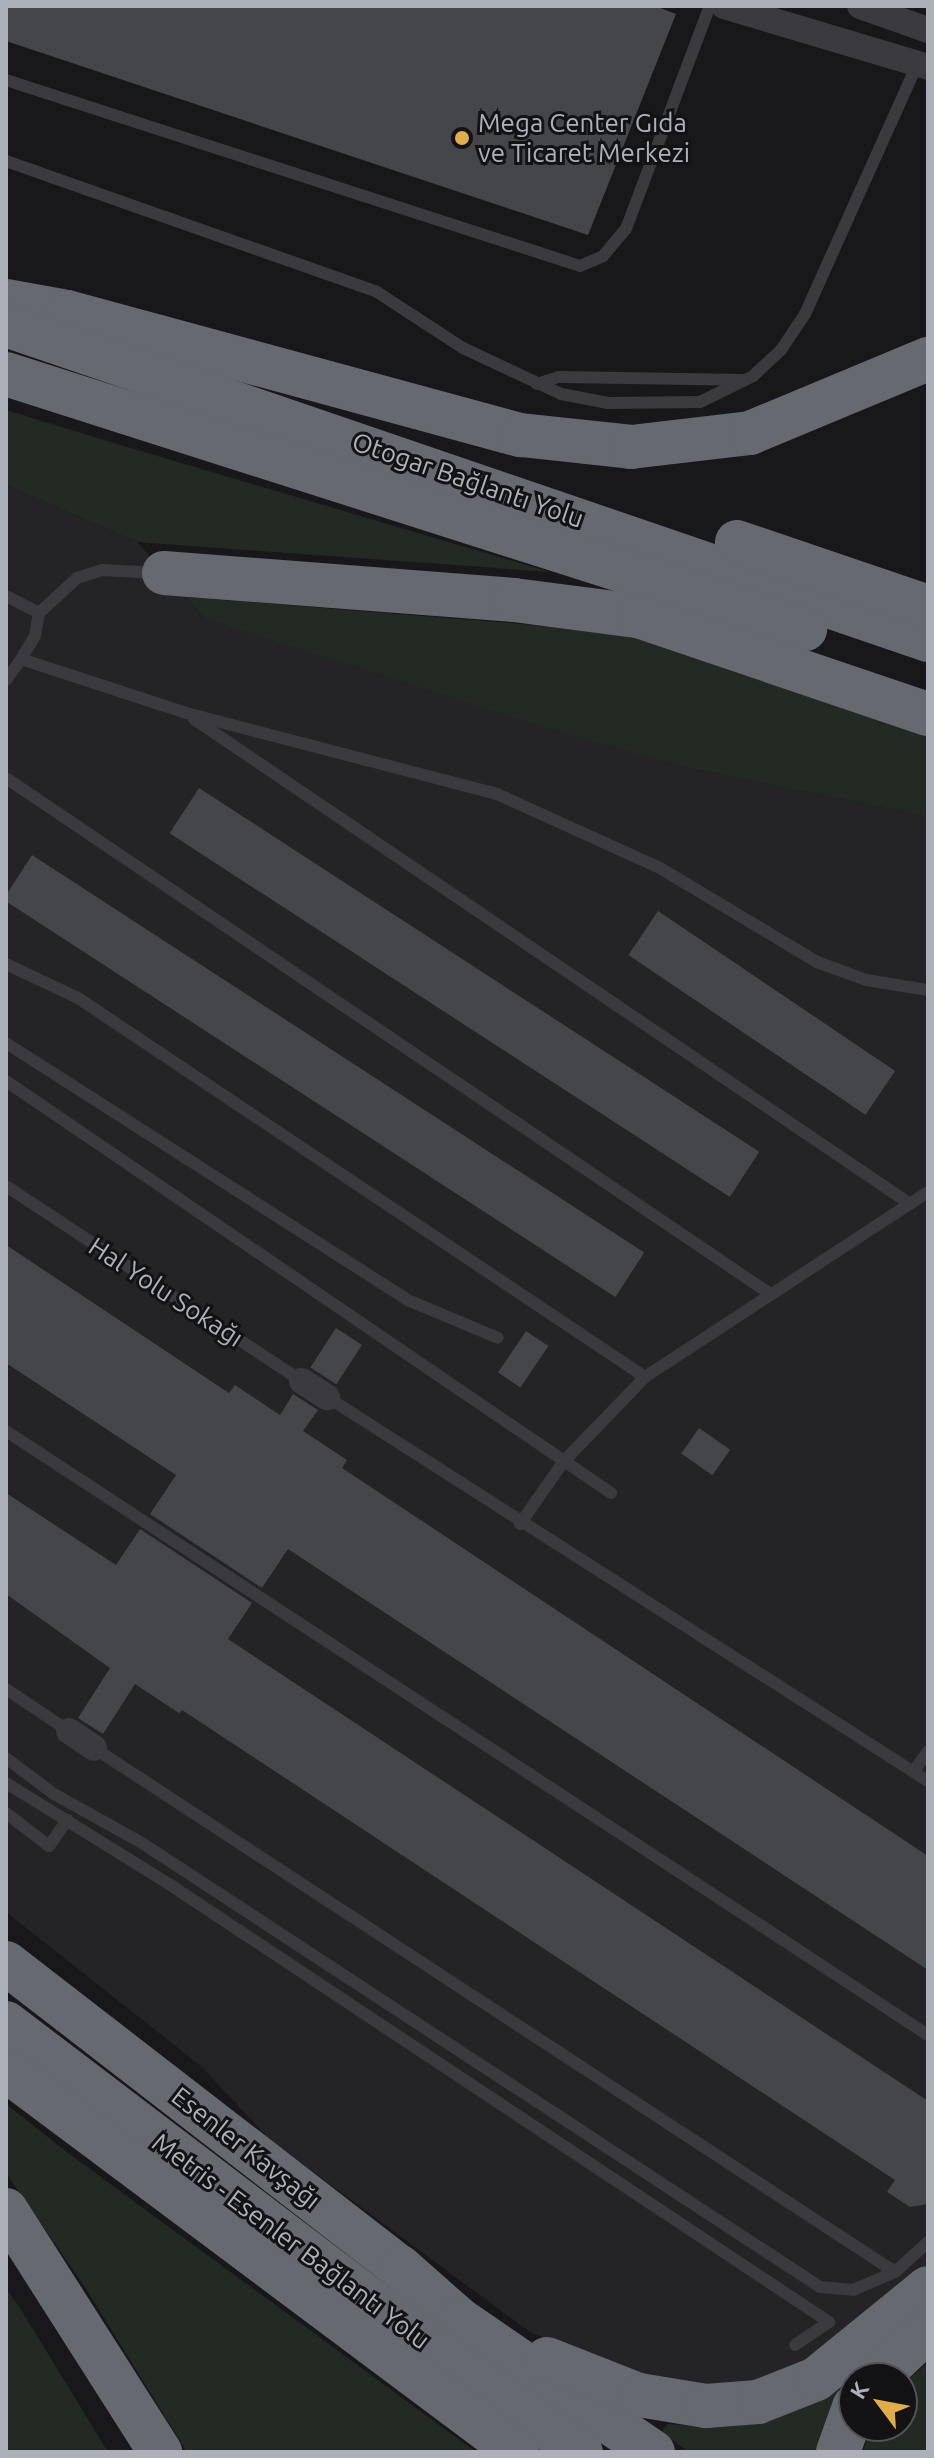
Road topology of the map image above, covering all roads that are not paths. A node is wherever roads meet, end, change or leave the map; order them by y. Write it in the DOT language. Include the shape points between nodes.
graph roads {
  1 [pos="710,6"];
  2 [pos="724,6"];
  3 [pos="860,6"];
  4 [pos="928,30"];
  5 [pos="923,66"];
  6 [pos="6,80"];
  7 [pos="6,161"];
  8 [pos="6,301"];
  9 [pos="6,325"];
  10 [pos="928,359"];
  11 [pos="6,374"];
  12 [pos="163,377"];
  13 [pos="745,380"];
  14 [pos="537,384"];
  15 [pos="164,573"];
  16 [pos="6,596"];
  17 [pos="928,607"];
  18 [pos="39,613"];
  19 [pos="774,619"];
  20 [pos="928,640"];
  21 [pos="21,659"];
  22 [pos="928,672"];
  23 [pos="6,680"];
  24 [pos="928,693"];
  25 [pos="186,713"];
  26 [pos="928,714"];
  27 [pos="6,778"];
  28 [pos="6,964"];
  29 [pos="928,990"];
  30 [pos="6,1043"];
  31 [pos="6,1081"];
  32 [pos="6,1186"];
  33 [pos="928,1192"];
  34 [pos="910,1204"];
  35 [pos="769,1293"];
  36 [pos="498,1338"];
  37 [pos="645,1377"];
  38 [pos="302,1381"];
  39 [pos="327,1397"];
  40 [pos="6,1431"];
  41 [pos="564,1461"];
  42 [pos="611,1493"];
  43 [pos="520,1524"];
  44 [pos="6,1689"];
  45 [pos="69,1731"];
  46 [pos="94,1748"];
  47 [pos="928,1751"];
  48 [pos="6,1758"];
  49 [pos="914,1771"];
  50 [pos="928,1781"];
  51 [pos="6,1783"];
  52 [pos="6,1813"];
  53 [pos="67,1820"];
  54 [pos="6,1936"];
  55 [pos="6,1963"];
  56 [pos="6,2023"];
  57 [pos="93,2029"];
  58 [pos="928,2035"];
  59 [pos="6,2070"];
  60 [pos="6,2210"];
  61 [pos="928,2242"];
  62 [pos="400,2267"];
  63 [pos="911,2280"];
  64 [pos="928,2330"];
  65 [pos="795,2345"];
  66 [pos="101,2352"];
  67 [pos="894,2362"];
  68 [pos="137,2452"];
  69 [pos="160,2452"];
  70 [pos="517,2452"];
  71 [pos="581,2452"];
  72 [pos="653,2452"];
  1 -- 6 [label="lane" via="626,229 603,256 580,266"];
  2 -- 5 [label="street"];
  3 -- 4 [label="street"];
  5 -- 13 [label="lane" via="805,314 781,350"];
  7 -- 14 [label="lane" via="377,292 463,348"];
  8 -- 10 [label="highway" via="67,312 521,435 631,447 750,433"];
  9 -- 12 [label="highway, Otogar Bağlantı Yolu"];
  11 -- 19 [label="highway, Otogar Bağlantı Yolu"];
  12 -- 17 [label="highway" via="239,387 510,467"];
  12 -- 20 [label="highway, Otogar Bağlantı Yolu"];
  13 -- 14 [label="lane" via="559,377"];
  13 -- 14 [label="lane" via="700,402 650,405 561,394"];
  15 -- 18 [label="lane" via="102,570 77,578"];
  15 -- 26 [label="highway" via="514,600 638,616"];
  16 -- 18 [label="lane"];
  18 -- 21 [label="lane" via="35,636"];
  19 -- 22 [label="highway, Otogar Bağlantı Yolu"];
  19 -- 24 [label="highway" via="830,655"];
  21 -- 23 [label="lane"];
  21 -- 25 [label="lane"];
  25 -- 29 [label="lane" via="497,794 660,868 829,968"];
  25 -- 34 [label="lane"];
  27 -- 35 [label="lane"];
  28 -- 37 [label="lane" via="78,998"];
  30 -- 36 [label="lane" via="410,1301"];
  31 -- 41 [label="lane"];
  32 -- 38 [label="lane, Hal Yolu Sokağı"];
  33 -- 34 [label="lane"];
  34 -- 35 [label="lane"];
  35 -- 37 [label="lane"];
  37 -- 41 [label="lane"];
  38 -- 39 [label="street, Hal Yolu Sokağı"];
  39 -- 43 [label="lane"];
  40 -- 58 [label="lane"];
  41 -- 42 [label="lane"];
  41 -- 43 [label="lane"];
  43 -- 49 [label="lane"];
  44 -- 45 [label="lane"];
  45 -- 46 [label="street"];
  46 -- 63 [label="lane"];
  47 -- 49 [label="lane"];
  48 -- 63 [label="lane" via="787,2269 837,2290"];
  49 -- 50 [label="lane"];
  51 -- 53 [label="lane"];
  52 -- 53 [label="lane" via="49,1846"];
  53 -- 65 [label="lane" via="829,2322"];
  54 -- 57 [label="highway"];
  55 -- 57 [label="highway"];
  56 -- 71 [label="highway, Metris - Esenler Bağlantı Yolu" via="436,2350"];
  57 -- 62 [label="highway, Esenler Kavşağı"];
  59 -- 70 [label="highway, Metris - Esenler Bağlantı Yolu"];
  60 -- 66 [label="highway"];
  61 -- 63 [label="lane"];
  62 -- 63 [label="highway" via="521,2346 577,2373 639,2395 706,2406 758,2402 816,2379"];
  62 -- 72 [label="highway" via="460,2320"];
  64 -- 67 [label="highway"];
  66 -- 68 [label="highway" via="118,2415"];
  66 -- 69 [label="highway"];
}
